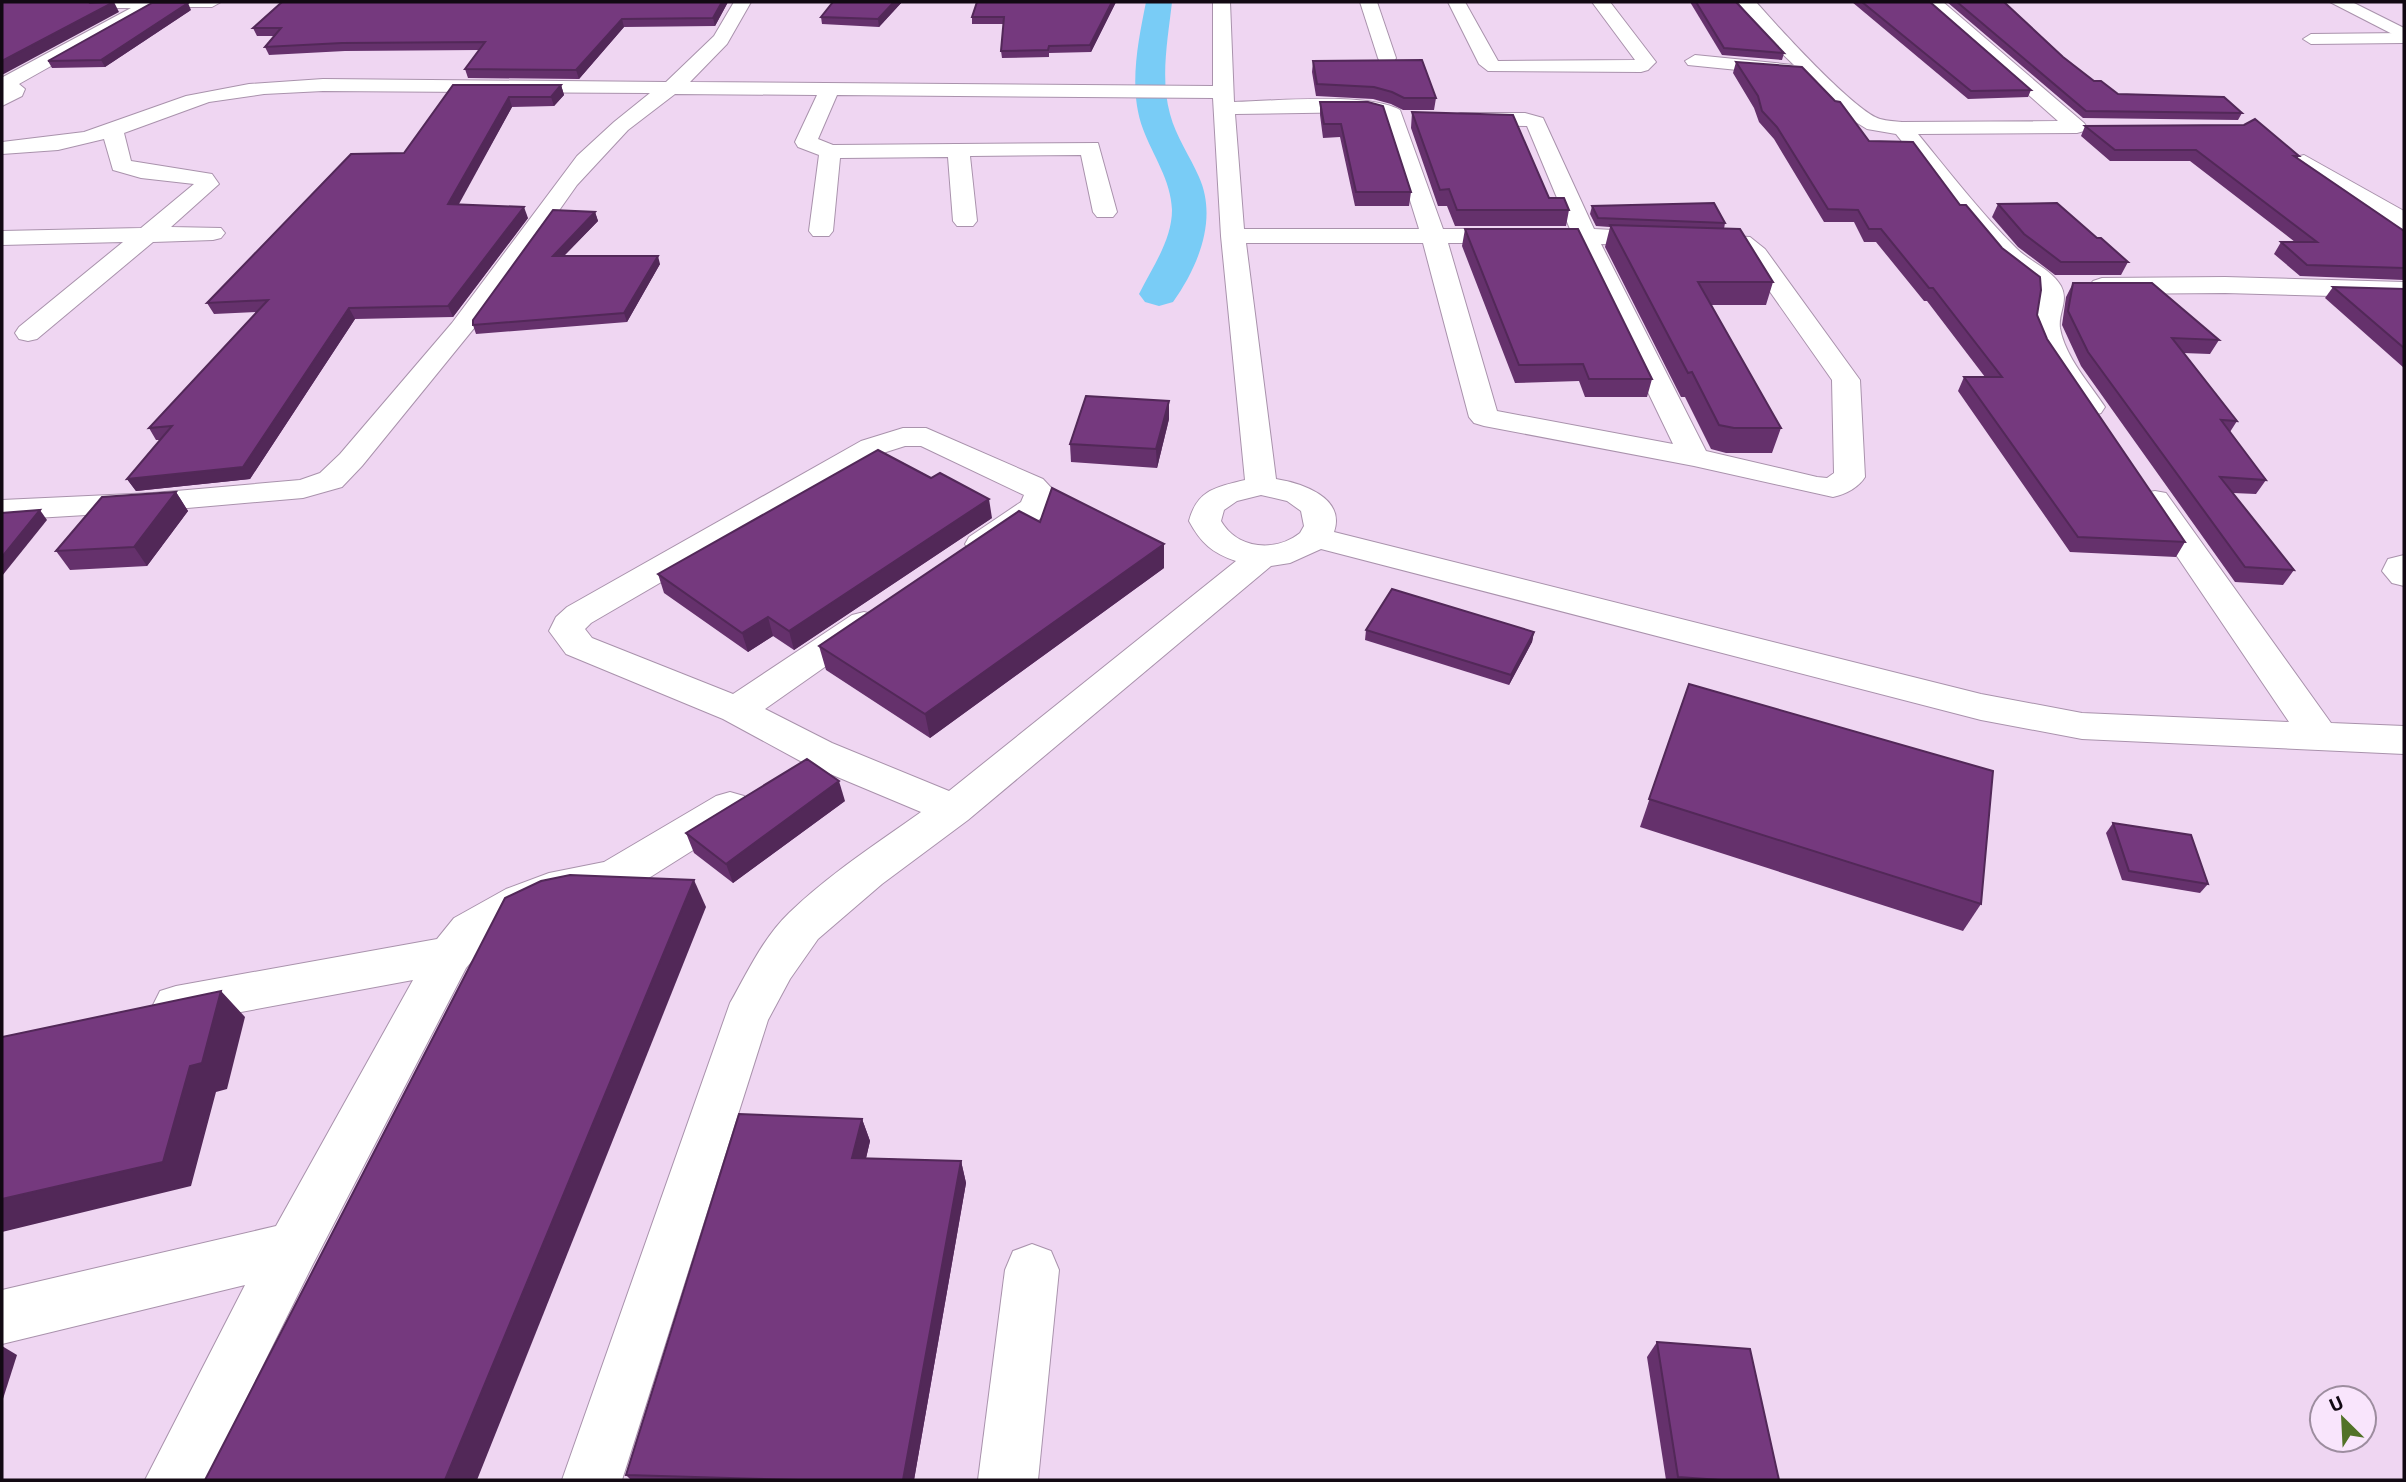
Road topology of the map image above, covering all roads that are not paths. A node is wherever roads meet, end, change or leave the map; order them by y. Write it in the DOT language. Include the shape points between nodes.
graph roads {
  1 [pos="154,2"];
  2 [pos="212,2"];
  3 [pos="741,2"];
  4 [pos="1222,2"];
  5 [pos="1368,2"];
  6 [pos="1457,2"];
  7 [pos="1601,2"];
  8 [pos="1747,2"];
  9 [pos="1933,2"];
  10 [pos="2339,2"];
  11 [pos="2,3"];
  12 [pos="2404,37"];
  13 [pos="2311,39"];
  14 [pos="1387,58"];
  15 [pos="1695,61"];
  16 [pos="1811,71"];
  17 [pos="669,89"];
  18 [pos="4,91"];
  19 [pos="829,91"];
  20 [pos="1223,100"];
  21 [pos="1417,119"];
  22 [pos="2077,127"];
  23 [pos="2103,127"];
  24 [pos="1902,128"];
  25 [pos="113,130"];
  26 [pos="2,148"];
  27 [pos="958,150"];
  28 [pos="830,152"];
  29 [pos="2304,162"];
  30 [pos="1105,212"];
  31 [pos="965,221"];
  32 [pos="2404,222"];
  33 [pos="821,231"];
  34 [pos="213,233"];
  35 [pos="149,234"];
  36 [pos="1233,236"];
  37 [pos="1585,236"];
  38 [pos="2,238"];
  39 [pos="1434,238"];
  40 [pos="2048,286"];
  41 [pos="2404,290"];
  42 [pos="28,333"];
  43 [pos="2108,431"];
  44 [pos="1694,457"];
  45 [pos="2139,476"];
  46 [pos="1261,486"];
  47 [pos="2,510"];
  48 [pos="1315,537"];
  49 [pos="1262,556"];
  50 [pos="955,562"];
  51 [pos="2404,565"];
  52 [pos="2404,576"];
  53 [pos="886,608"];
  54 [pos="736,710"];
  55 [pos="2320,737"];
  56 [pos="2404,740"];
  57 [pos="787,772"];
  58 [pos="954,809"];
  59 [pos="450,955"];
  60 [pos="138,1013"];
  61 [pos="293,1248"];
  62 [pos="1032,1270"];
  63 [pos="2,1317"];
  64 [pos="175,1480"];
  65 [pos="592,1480"];
  66 [pos="1008,1480"];
  1 -- 2 [label="street"];
  1 -- 11 [label="street"];
  1 -- 18 [label="street" via="10,81"];
  3 -- 17 [label="street" via="717,45"];
  4 -- 20 [label="street"];
  5 -- 14 [label="street"];
  6 -- 7 [label="street" via="1489,64 1495,67 1641,66 1646,62"];
  8 -- 16 [label="street"];
  9 -- 22 [label="street"];
  10 -- 12 [label="street"];
  12 -- 13 [label="lane"];
  15 -- 16 [label="street"];
  16 -- 24 [label="street" via="1864,120"];
  17 -- 19 [label="street"];
  17 -- 25 [label="street" via="264,88 198,99"];
  17 -- 47 [label="street" via="621,126 577,170 494,285 331,480 303,489"];
  19 -- 20 [label="street" via="1178,92"];
  19 -- 28 [label="street" via="806,142"];
  20 -- 21 [label="street" via="1367,106"];
  20 -- 36 [label="street"];
  21 -- 37 [label="street" via="1536,122"];
  21 -- 39 [label="street"];
  22 -- 23 [label="street"];
  22 -- 24 [label="street"];
  24 -- 40 [label="street" via="2007,254"];
  25 -- 26 [label="street" via="67,142"];
  25 -- 35 [label="street" via="121,165 143,174 192,176 208,184"];
  27 -- 28 [label="street"];
  27 -- 30 [label="street" via="1090,148"];
  27 -- 31 [label="street"];
  28 -- 33 [label="street"];
  29 -- 32 [label="street"];
  34 -- 35 [label="street"];
  35 -- 38 [label="street"];
  35 -- 42 [label="street"];
  36 -- 39 [label="street"];
  36 -- 46 [label="street"];
  37 -- 39 [label="street"];
  37 -- 44 [label="street"];
  37 -- 44 [label="street" via="1716,239 1750,246 1846,380 1850,477 1842,484 1817,486"];
  39 -- 44 [label="street" via="1484,417"];
  40 -- 41 [label="street"];
  40 -- 43 [label="street" via="2052,309 2047,331"];
  45 -- 55 [label="street"];
  46 -- 48 [label="street" via="1298,494 1312,503 1320,514 1321,526"];
  46 -- 49 [label="street" via="1242,488 1212,503 1205,526 1224,547"];
  48 -- 49 [label="street" via="1284,554"];
  48 -- 55 [label="street" via="1981,706 2082,726"];
  49 -- 58 [label="street"];
  50 -- 54 [label="street" via="1036,507 1040,493 926,437 904,436 872,447 568,625 566,631 579,646"];
  51 -- 52 [label="street" via="2399,571"];
  53 -- 54 [label="street"];
  54 -- 57 [label="street"];
  55 -- 56 [label="street"];
  57 -- 58 [label="street"];
  57 -- 59 [label="street" via="637,865 612,877 549,890 522,901 470,931"];
  58 -- 65 [label="street" via="867,872 803,927 768,976 746,1017"];
  59 -- 60 [label="street"];
  59 -- 61 [label="street"];
  61 -- 63 [label="street"];
  61 -- 64 [label="street"];
  62 -- 66 [label="street"];
}
